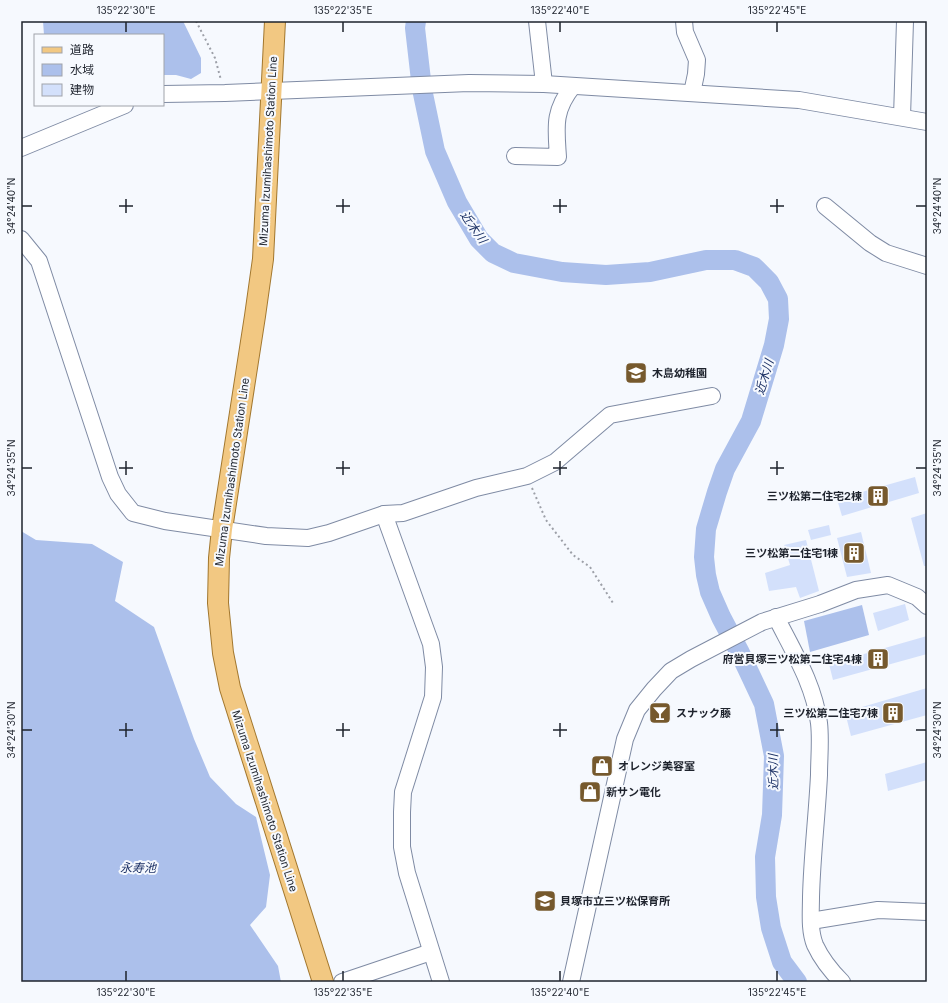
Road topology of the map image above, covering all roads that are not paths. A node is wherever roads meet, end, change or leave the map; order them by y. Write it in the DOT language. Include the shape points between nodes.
graph roads {
  1 [pos="275,21"];
  2 [pos="537,21"];
  3 [pos="684,21"];
  4 [pos="905,21"];
  5 [pos="544,84"];
  6 [pos="573,86"];
  7 [pos="271,92"];
  8 [pos="692,93"];
  9 [pos="164,94"];
  10 [pos="123,106"];
  11 [pos="902,117"];
  12 [pos="927,122"];
  13 [pos="21,148"];
  14 [pos="515,156"];
  15 [pos="825,206"];
  16 [pos="21,239"];
  17 [pos="927,266"];
  18 [pos="712,396"];
  19 [pos="384,514"];
  20 [pos="222,529"];
  21 [pos="927,606"];
  22 [pos="769,619"];
  23 [pos="927,912"];
  24 [pos="811,921"];
  25 [pos="431,952"];
  26 [pos="323,982"];
  27 [pos="342,982"];
  28 [pos="441,982"];
  29 [pos="571,982"];
  30 [pos="842,982"];
  1 -- 7 [label="main road, Mizuma Izumihashimoto Station Line"];
  2 -- 5 [label="street"];
  3 -- 8 [label="street" via="685,32 696,60"];
  4 -- 11 [label="street"];
  5 -- 6 [label="street"];
  5 -- 7 [label="street" via="469,83"];
  6 -- 8 [label="street"];
  6 -- 14 [label="street" via="564,96 558,110 558,158"];
  7 -- 9 [label="street"];
  7 -- 20 [label="main road, Mizuma Izumihashimoto Station Line" via="260,281"];
  8 -- 11 [label="street" via="799,100"];
  10 -- 13 [label="street"];
  11 -- 12 [label="street"];
  15 -- 17 [label="street" via="886,253"];
  16 -- 20 [label="street" via="39,261 110,477 118,494 133,513 165,522"];
  18 -- 19 [label="street" via="610,415 555,462 527,476 476,488 403,513"];
  19 -- 20 [label="street" via="308,538 266,536"];
  19 -- 25 [label="street" via="431,644 434,667 434,697 404,792 402,812 402,847 407,873"];
  20 -- 26 [label="main road, Mizuma Izumihashimoto Station Line" via="218,603 223,653 230,688"];
  21 -- 22 [label="street" via="917,597 888,585 856,590"];
  22 -- 24 [label="street" via="806,675 816,704 819,725"];
  22 -- 29 [label="street" via="671,671 637,710 624,739"];
  23 -- 24 [label="street" via="878,910"];
  24 -- 30 [label="street" via="815,945"];
  25 -- 27 [label="street"];
  25 -- 28 [label="street"];
}
